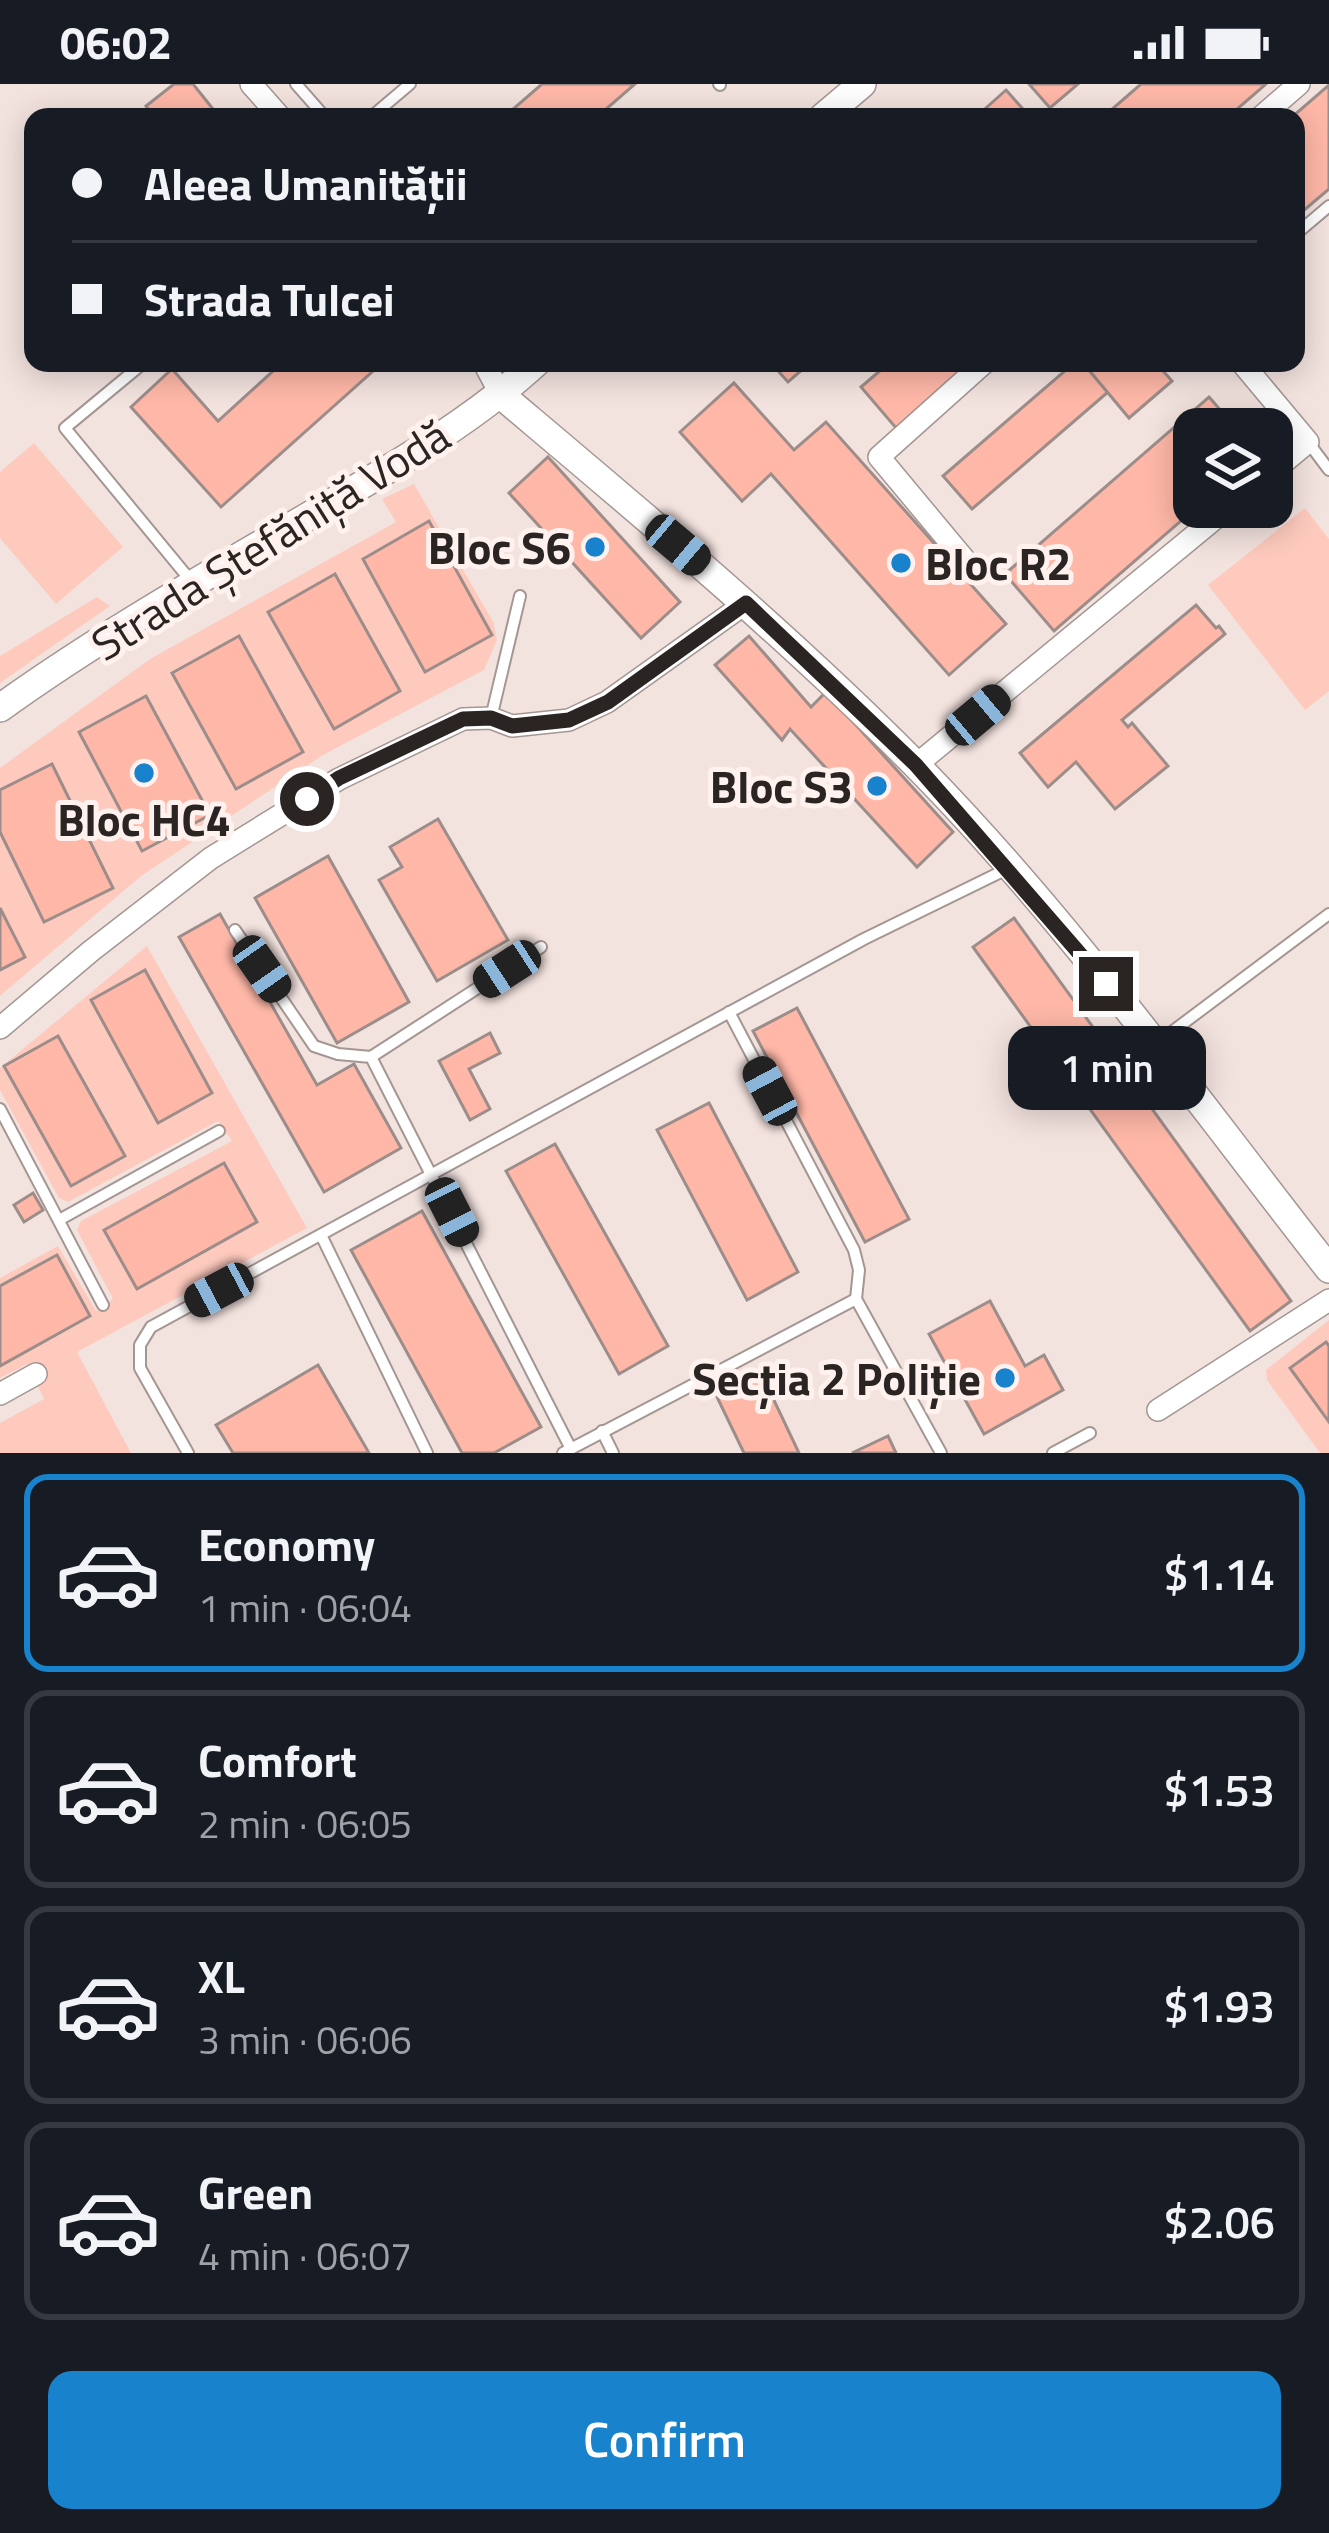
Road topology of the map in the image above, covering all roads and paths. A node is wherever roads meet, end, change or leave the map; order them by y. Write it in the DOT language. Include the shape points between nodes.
graph roads {
  1 [pos="251,84"];
  2 [pos="296,84"];
  3 [pos="410,84"];
  4 [pos="862,84"];
  5 [pos="1299,84"];
  6 [pos="272,108"];
  7 [pos="317,108"];
  8 [pos="382,108"];
  9 [pos="834,108"];
  10 [pos="1272,108"];
  11 [pos="1329,206"];
  12 [pos="1305,226"];
  13 [pos="133,372"];
  14 [pos="489,372"];
  15 [pos="526,372"];
  16 [pos="974,372"];
  17 [pos="1250,372"];
  18 [pos="501,395"];
  19 [pos="1308,442"];
  20 [pos="1293,454"];
  21 [pos="1329,470"];
  22 [pos="1204,528"];
  23 [pos="964,559"];
  24 [pos="194,584"];
  25 [pos="520,596"];
  26 [pos="746,603"];
  27 [pos="0,708"];
  28 [pos="491,718"];
  29 [pos="916,765"];
  30 [pos="1008,868"];
  31 [pos="1329,914"];
  32 [pos="235,930"];
  33 [pos="541,947"];
  34 [pos="729,1012"];
  35 [pos="0,1028"];
  36 [pos="1154,1045"];
  37 [pos="371,1057"];
  38 [pos="0,1108"];
  39 [pos="220,1131"];
  40 [pos="433,1173"];
  41 [pos="58,1220"];
  42 [pos="321,1235"];
  43 [pos="1329,1269"];
  44 [pos="856,1299"];
  45 [pos="1329,1300"];
  46 [pos="104,1305"];
  47 [pos="36,1374"];
  48 [pos="0,1394"];
  49 [pos="1158,1410"];
  50 [pos="602,1431"];
  51 [pos="1090,1432"];
  52 [pos="567,1451"];
  53 [pos="188,1453"];
  54 [pos="427,1453"];
  55 [pos="613,1453"];
  56 [pos="940,1453"];
  57 [pos="1053,1453"];
  1 -- 6 [label="street"];
  2 -- 7 [label="lane"];
  3 -- 8 [label="lane"];
  4 -- 9 [label="street"];
  5 -- 10 [label="street"];
  11 -- 12 [label="lane"];
  13 -- 24 [label="lane" via="65,428"];
  14 -- 18 [label="street"];
  15 -- 18 [label="street, Strada Ștefăniță Vodă"];
  16 -- 23 [label="street" via="879,457"];
  17 -- 19 [label="street"];
  18 -- 24 [label="street, Strada Ștefăniță Vodă"];
  18 -- 26 [label="street"];
  19 -- 20 [label="street"];
  19 -- 21 [label="lane"];
  22 -- 29 [label="street"];
  24 -- 27 [label="street, Strada Ștefăniță Vodă"];
  25 -- 28 [label="lane"];
  26 -- 28 [label="street" via="608,702 569,720 512,726"];
  26 -- 29 [label="street"];
  28 -- 35 [label="street" via="463,719 339,778 211,858"];
  29 -- 30 [label="street"];
  30 -- 34 [label="lane"];
  30 -- 36 [label="street"];
  31 -- 36 [label="lane"];
  32 -- 37 [label="lane" via="314,1046"];
  33 -- 37 [label="lane"];
  34 -- 40 [label="lane"];
  34 -- 44 [label="lane" via="854,1250"];
  36 -- 43 [label="street"];
  37 -- 40 [label="lane"];
  38 -- 41 [label="lane"];
  39 -- 41 [label="lane"];
  40 -- 42 [label="lane"];
  40 -- 52 [label="lane"];
  41 -- 46 [label="lane"];
  42 -- 53 [label="lane" via="151,1327 140,1368"];
  42 -- 54 [label="lane"];
  44 -- 50 [label="lane"];
  44 -- 56 [label="lane"];
  45 -- 49 [label="street"];
  47 -- 48 [label="street"];
  50 -- 52 [label="lane"];
  50 -- 55 [label="lane"];
  51 -- 57 [label="lane"];
}
